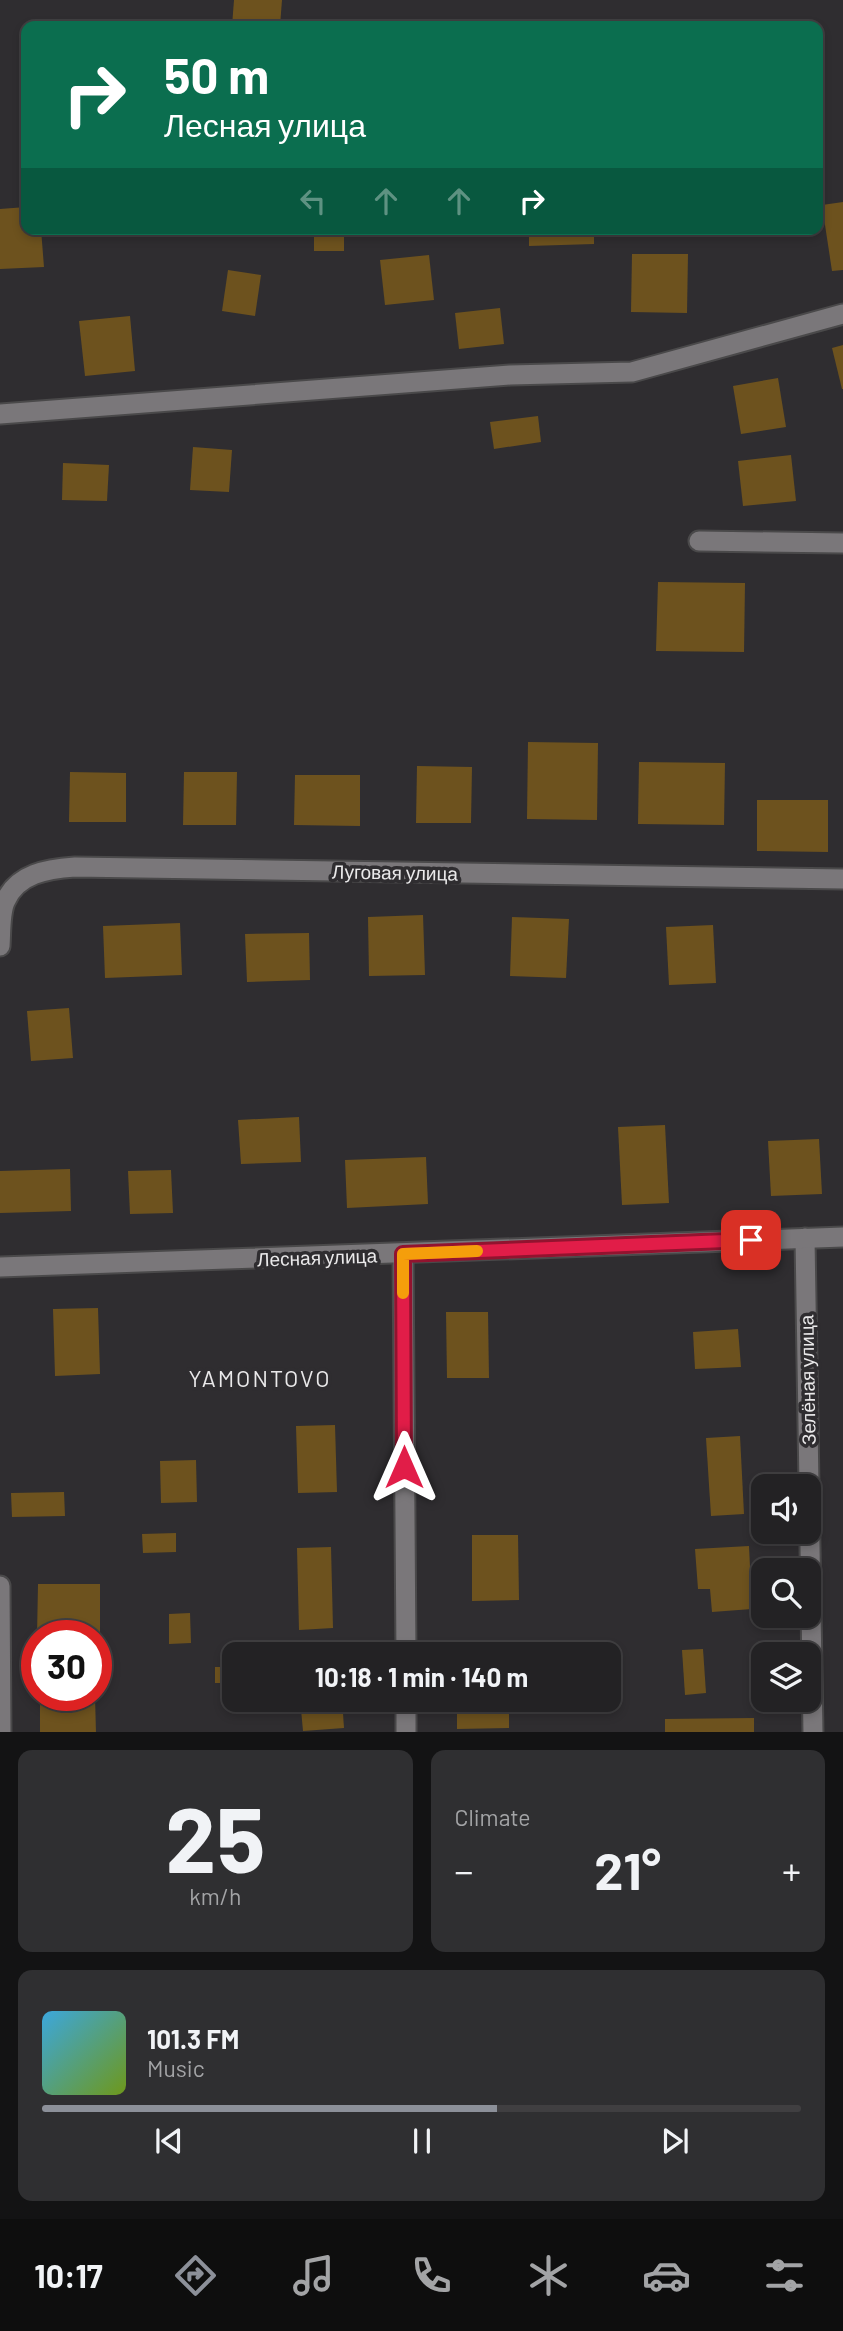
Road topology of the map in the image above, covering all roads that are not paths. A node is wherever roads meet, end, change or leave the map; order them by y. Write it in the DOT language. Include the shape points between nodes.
graph roads {
  1 [pos="843,314"];
  2 [pos="0,414"];
  3 [pos="699,541"];
  4 [pos="843,543"];
  5 [pos="843,879"];
  6 [pos="0,946"];
  7 [pos="843,1237"];
  8 [pos="805,1238"];
  9 [pos="403,1254"];
  10 [pos="0,1267"];
  11 [pos="0,1586"];
  12 [pos="406,1642"];
  13 [pos="406,1712"];
  14 [pos="1,1732"];
  15 [pos="406,1732"];
  16 [pos="813,1732"];
  1 -- 2 [label="street" via="632,372 510,375"];
  3 -- 4 [label="street"];
  5 -- 6 [label="street, Луговая улица" via="75,867 44,870 17,884 4,903"];
  7 -- 8 [label="street, Лесная улица"];
  8 -- 9 [label="street, Лесная улица"];
  8 -- 16 [label="street, Зелёная улица"];
  9 -- 10 [label="street, Лесная улица"];
  9 -- 12 [label="street"];
  11 -- 14 [label="street"];
  13 -- 15 [label="street"];
}
